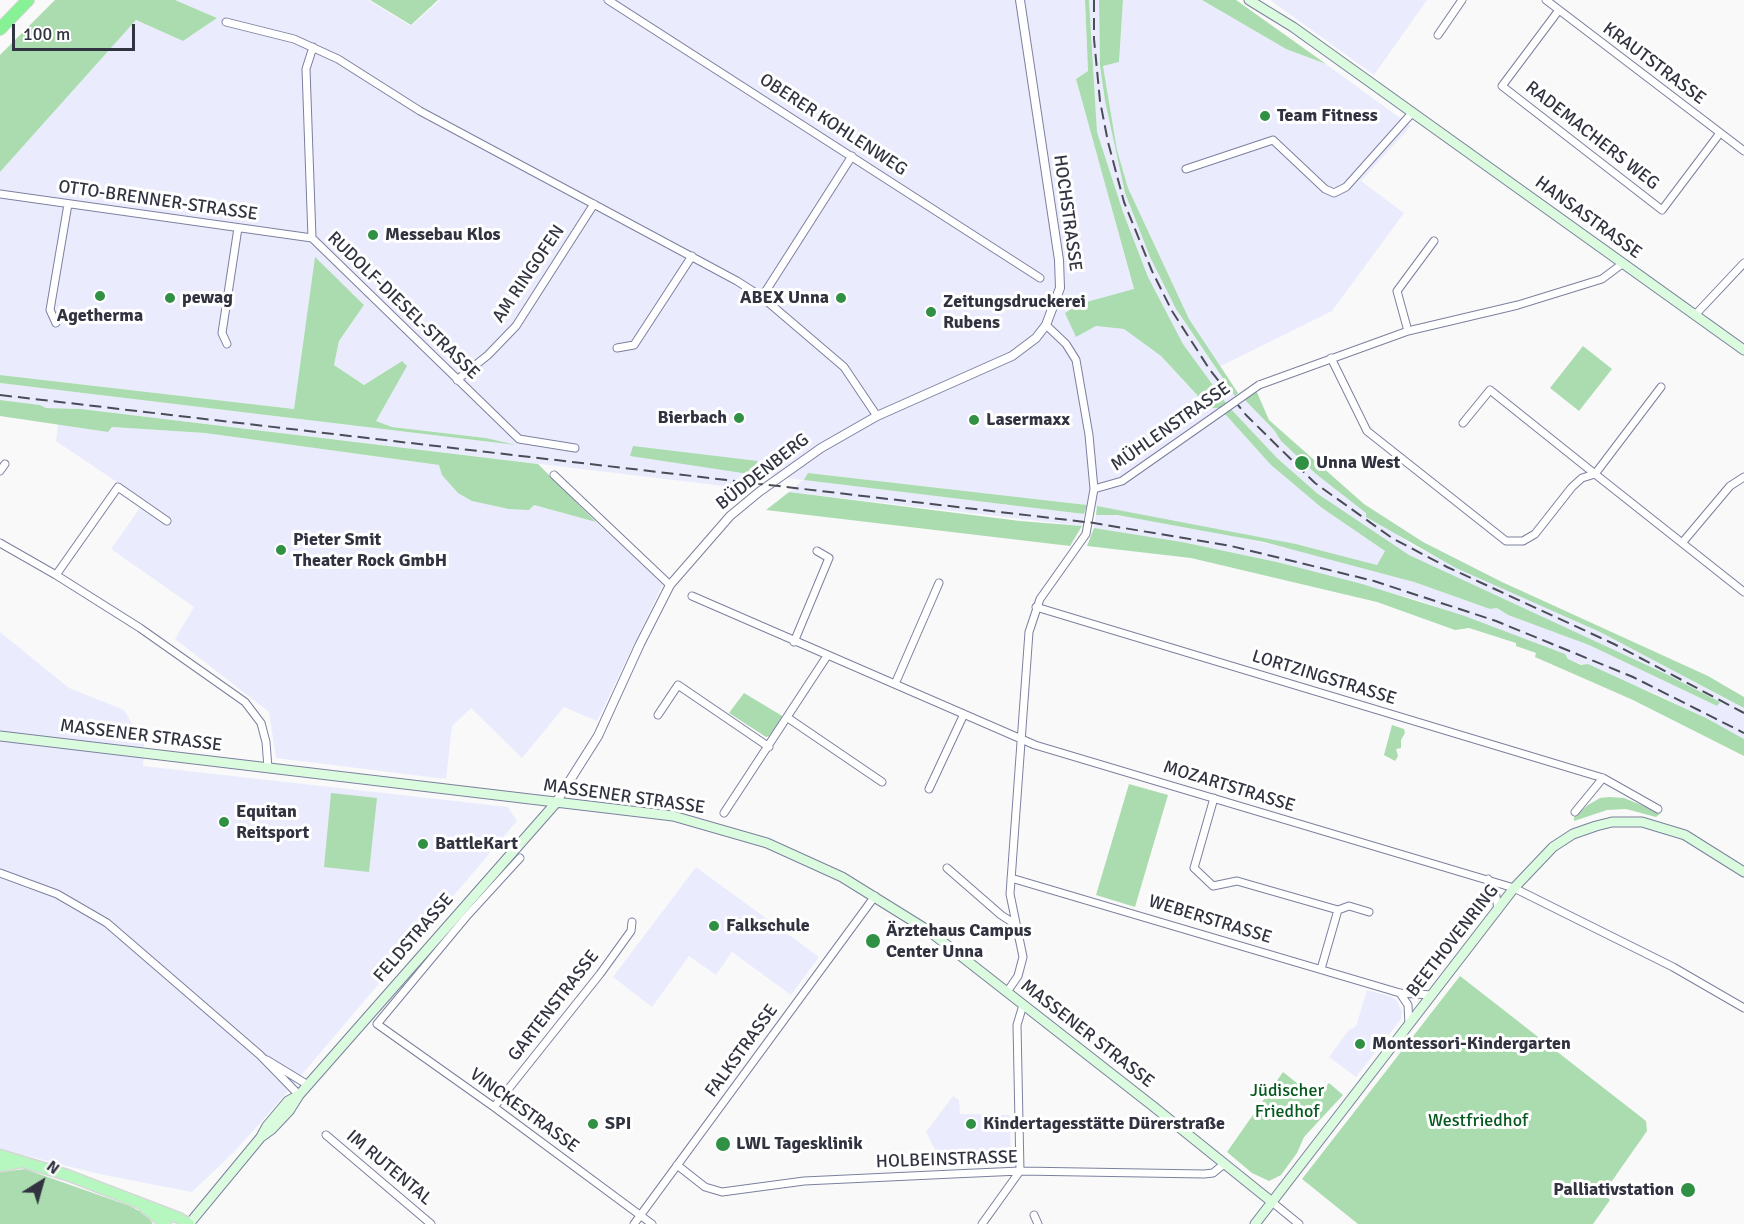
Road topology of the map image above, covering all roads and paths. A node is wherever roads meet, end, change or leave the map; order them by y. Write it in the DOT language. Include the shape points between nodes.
graph roads {
  1 [pos="28,0"];
  2 [pos="608,0"];
  3 [pos="1020,0"];
  4 [pos="1250,0"];
  5 [pos="1462,0"];
  6 [pos="1546,0"];
  7 [pos="1559,10"];
  8 [pos="226,22"];
  9 [pos="0,28"];
  10 [pos="1438,35"];
  11 [pos="313,47"];
  12 [pos="1412,113"];
  13 [pos="1720,132"];
  14 [pos="1744,151"];
  15 [pos="852,156"];
  16 [pos="1186,169"];
  17 [pos="0,194"];
  18 [pos="68,204"];
  19 [pos="594,204"];
  20 [pos="238,228"];
  21 [pos="312,238"];
  22 [pos="1434,241"];
  23 [pos="692,256"];
  24 [pos="1744,263"];
  25 [pos="1622,264"];
  26 [pos="1040,278"];
  27 [pos="762,297"];
  28 [pos="1695,315"];
  29 [pos="56,323"];
  30 [pos="1046,325"];
  31 [pos="1408,331"];
  32 [pos="227,344"];
  33 [pos="617,348"];
  34 [pos="1744,350"];
  35 [pos="1331,358"];
  36 [pos="457,380"];
  37 [pos="1661,387"];
  38 [pos="877,416"];
  39 [pos="1463,423"];
  40 [pos="575,448"];
  41 [pos="5,464"];
  42 [pos="0,471"];
  43 [pos="1595,474"];
  44 [pos="554,475"];
  45 [pos="1744,477"];
  46 [pos="1094,489"];
  47 [pos="167,521"];
  48 [pos="0,543"];
  49 [pos="1682,543"];
  50 [pos="817,551"];
  51 [pos="56,575"];
  52 [pos="939,583"];
  53 [pos="670,585"];
  54 [pos="1744,592"];
  55 [pos="692,596"];
  56 [pos="1036,607"];
  57 [pos="794,642"];
  58 [pos="827,656"];
  59 [pos="895,684"];
  60 [pos="964,714"];
  61 [pos="658,715"];
  62 [pos="788,718"];
  63 [pos="0,736"];
  64 [pos="1023,740"];
  65 [pos="769,747"];
  66 [pos="268,768"];
  67 [pos="1603,778"];
  68 [pos="882,782"];
  69 [pos="929,789"];
  70 [pos="1214,798"];
  71 [pos="555,804"];
  72 [pos="1658,808"];
  73 [pos="1575,812"];
  74 [pos="724,813"];
  75 [pos="520,858"];
  76 [pos="947,868"];
  77 [pos="1744,872"];
  78 [pos="0,873"];
  79 [pos="1011,878"];
  80 [pos="1488,879"];
  81 [pos="1514,888"];
  82 [pos="874,896"];
  83 [pos="1338,910"];
  84 [pos="1498,910"];
  85 [pos="1369,912"];
  86 [pos="632,922"];
  87 [pos="1015,924"];
  88 [pos="1321,969"];
  89 [pos="1007,992"];
  90 [pos="1401,993"];
  91 [pos="1432,995"];
  92 [pos="1023,1005"];
  93 [pos="1744,1008"];
  94 [pos="377,1024"];
  95 [pos="1409,1025"];
  96 [pos="260,1055"];
  97 [pos="308,1085"];
  98 [pos="299,1095"];
  99 [pos="494,1107"];
  100 [pos="326,1135"];
  101 [pos="0,1155"];
  102 [pos="27,1162"];
  103 [pos="1224,1164"];
  104 [pos="677,1165"];
  105 [pos="0,1166"];
  106 [pos="1020,1172"];
  107 [pos="1272,1202"];
  108 [pos="141,1204"];
  109 [pos="1034,1215"];
  110 [pos="641,1216"];
  111 [pos="161,1222"];
  112 [pos="189,1224"];
  113 [pos="431,1224"];
  114 [pos="634,1224"];
  115 [pos="652,1224"];
  116 [pos="982,1224"];
  117 [pos="1038,1224"];
  118 [pos="1255,1224"];
  119 [pos="1299,1224"];
  1 -- 9 [label="highway"];
  2 -- 15 [label="street, OBERER KOHLENWEG"];
  3 -- 30 [label="street, HOCHSTRASSE" via="1059,260 1060,288"];
  4 -- 12 [label="main road, HANSASTRASSE"];
  5 -- 10 [label="street"];
  6 -- 7 [label="street, KRAUTSTRASSE"];
  7 -- 13 [label="street, KRAUTSTRASSE"];
  7 -- 13 [label="street, RADEMACHERS WEG" via="1502,86 1662,210"];
  8 -- 11 [label="street"];
  11 -- 19 [label="street" via="420,111"];
  11 -- 21 [label="street, RUDOLF-DIESEL-STRASSE" via="306,69"];
  12 -- 16 [label="street" via="1346,187 1334,193 1324,189 1273,140"];
  12 -- 25 [label="main road, HANSASTRASSE"];
  13 -- 14 [label="street, KRAUTSTRASSE"];
  15 -- 26 [label="street, OBERER KOHLENWEG"];
  15 -- 27 [label="street"];
  17 -- 18 [label="street, OTTO-BRENNER-STRASSE"];
  18 -- 20 [label="street, OTTO-BRENNER-STRASSE"];
  18 -- 29 [label="street" via="50,310"];
  19 -- 23 [label="street"];
  19 -- 36 [label="street, AM RINGOFEN" via="516,326"];
  20 -- 21 [label="street, OTTO-BRENNER-STRASSE"];
  20 -- 32 [label="street" via="222,333"];
  21 -- 36 [label="street, RUDOLF-DIESEL-STRASSE"];
  22 -- 31 [label="street" via="1397,291"];
  23 -- 27 [label="street"];
  23 -- 33 [label="street" via="634,345"];
  24 -- 28 [label="street"];
  25 -- 28 [label="main road, HANSASTRASSE"];
  25 -- 31 [label="street, MÜHLENSTRASSE" via="1602,279 1528,302"];
  27 -- 38 [label="street" via="844,367"];
  28 -- 34 [label="main road, HANSASTRASSE"];
  30 -- 38 [label="street, BÜDDENBERG" via="1027,346 1002,362"];
  30 -- 46 [label="street" via="1076,360"];
  31 -- 35 [label="street, MÜHLENSTRASSE"];
  35 -- 43 [label="street" via="1367,431 1506,541 1523,541 1535,534 1572,487"];
  35 -- 46 [label="street, MÜHLENSTRASSE, bridge" via="1259,386 1122,481"];
  36 -- 40 [label="street, RUDOLF-DIESEL-STRASSE" via="519,439"];
  37 -- 43 [label="street"];
  38 -- 53 [label="street, BÜDDENBERG" via="815,452 759,492 714,532"];
  39 -- 43 [label="street" via="1490,390"];
  41 -- 42 [label="street"];
  43 -- 49 [label="street"];
  44 -- 53 [label="street"];
  45 -- 49 [label="street" via="1730,486"];
  46 -- 56 [label="street" via="1086,534"];
  47 -- 51 [label="street" via="118,487"];
  48 -- 51 [label="street"];
  49 -- 54 [label="street"];
  50 -- 57 [label="street" via="829,558"];
  51 -- 66 [label="street" via="245,702 261,723 267,742"];
  52 -- 59 [label="street"];
  53 -- 71 [label="street, BÜDDENBERG" via="598,736"];
  55 -- 57 [label="street, MOZARTSTRASSE"];
  56 -- 64 [label="street" via="1029,632"];
  56 -- 67 [label="street, LORTZINGSTRASSE"];
  57 -- 58 [label="street, MOZARTSTRASSE"];
  58 -- 59 [label="street, MOZARTSTRASSE"];
  58 -- 62 [label="street"];
  59 -- 60 [label="street, MOZARTSTRASSE"];
  60 -- 64 [label="street, MOZARTSTRASSE"];
  60 -- 69 [label="street"];
  61 -- 65 [label="street" via="678,685"];
  62 -- 65 [label="street"];
  62 -- 68 [label="street"];
  63 -- 66 [label="main road, MASSENER STRASSE"];
  64 -- 70 [label="street, MOZARTSTRASSE"];
  64 -- 79 [label="street"];
  65 -- 74 [label="street"];
  66 -- 71 [label="main road, MASSENER STRASSE"];
  67 -- 72 [label="street, LORTZINGSTRASSE"];
  67 -- 73 [label="street"];
  70 -- 80 [label="street, MOZARTSTRASSE"];
  70 -- 83 [label="street" via="1194,868 1213,886 1237,881"];
  71 -- 82 [label="main road, MASSENER STRASSE" via="673,816 715,826 814,862"];
  71 -- 97 [label="main road, FELDSTRASSE"];
  75 -- 94 [label="street, FELDSTRASSE"];
  76 -- 87 [label="street"];
  77 -- 81 [label="main road, BEETHOVENRING" via="1685,835 1656,824 1627,821 1596,826 1562,841"];
  78 -- 96 [label="street" via="44,887 101,918"];
  79 -- 87 [label="street"];
  79 -- 88 [label="street, WEBERSTRASSE"];
  80 -- 81 [label="street, MOZARTSTRASSE"];
  80 -- 84 [label="street"];
  81 -- 84 [label="main road, BEETHOVENRING"];
  81 -- 93 [label="street, MOZARTSTRASSE" via="1673,967"];
  82 -- 89 [label="main road, MASSENER STRASSE" via="941,940"];
  82 -- 104 [label="street, FALKSTRASSE"];
  83 -- 85 [label="street" via="1348,906"];
  83 -- 88 [label="street"];
  84 -- 91 [label="main road, BEETHOVENRING"];
  86 -- 99 [label="street, GARTENSTRASSE" via="631,931 600,974"];
  87 -- 89 [label="street" via="1023,957 1018,976"];
  88 -- 90 [label="street, WEBERSTRASSE"];
  89 -- 92 [label="main road, MASSENER STRASSE"];
  90 -- 91 [label="street, WEBERSTRASSE"];
  90 -- 95 [label="street" via="1408,1005"];
  91 -- 95 [label="main road, BEETHOVENRING"];
  92 -- 103 [label="main road, MASSENER STRASSE"];
  92 -- 106 [label="street" via="1017,1025"];
  94 -- 99 [label="street, VINCKESTRASSE"];
  95 -- 107 [label="main road, BEETHOVENRING"];
  96 -- 97 [label="street"];
  96 -- 98 [label="street"];
  97 -- 98 [label="main road, FELDSTRASSE"];
  98 -- 112 [label="main road, FELDSTRASSE"];
  99 -- 110 [label="street, VINCKESTRASSE"];
  100 -- 113 [label="street, IM RUTENTAL"];
  101 -- 102 [label="main road"];
  102 -- 105 [label="main road"];
  102 -- 108 [label="main road"];
  103 -- 106 [label="street, HOLBEINSTRASSE" via="1213,1173 1204,1174"];
  103 -- 107 [label="main road, MASSENER STRASSE"];
  104 -- 106 [label="street, HOLBEINSTRASSE" via="705,1187 722,1192 804,1181"];
  104 -- 110 [label="street, FALKSTRASSE"];
  106 -- 116 [label="street"];
  107 -- 118 [label="main road, BEETHOVENRING"];
  107 -- 119 [label="street, MASSENER STRASSE"];
  108 -- 111 [label="main road"];
  108 -- 112 [label="main road"];
  109 -- 117 [label="street"];
  110 -- 114 [label="street, FALKSTRASSE"];
  110 -- 115 [label="street, VINCKESTRASSE"];
}
